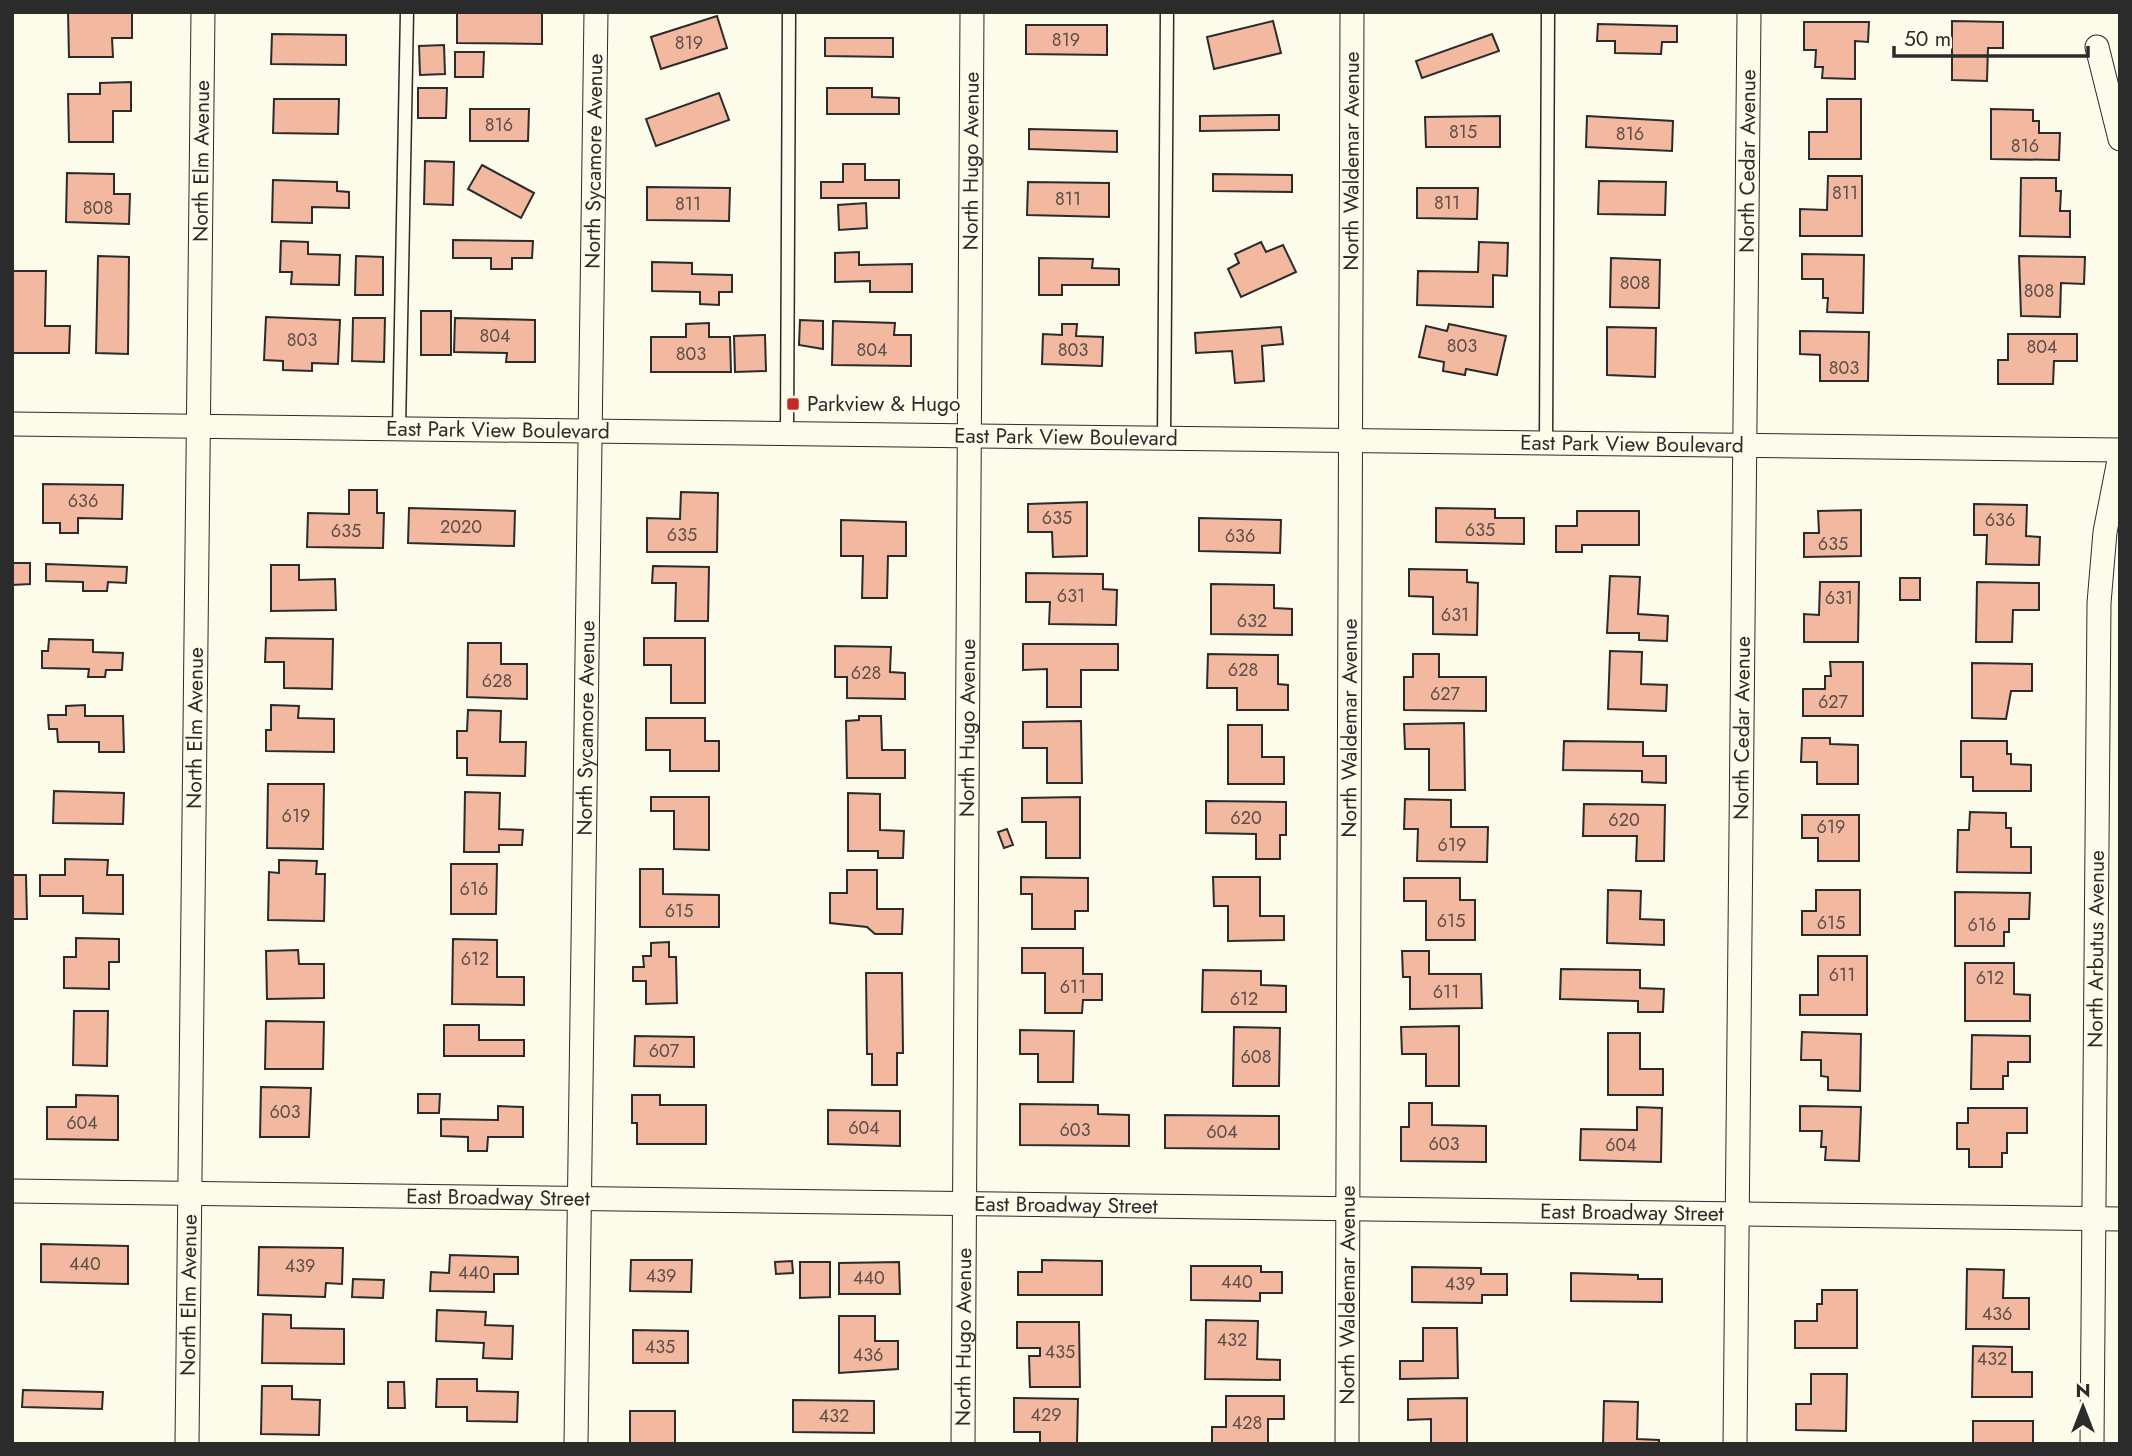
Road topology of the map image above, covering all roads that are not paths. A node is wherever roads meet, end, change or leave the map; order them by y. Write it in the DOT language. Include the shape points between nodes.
graph roads {
  1 [pos="203,12"];
  2 [pos="407,12"];
  3 [pos="596,12"];
  4 [pos="789,12"];
  5 [pos="972,12"];
  6 [pos="1167,12"];
  7 [pos="1352,12"];
  8 [pos="1548,12"];
  9 [pos="1749,12"];
  10 [pos="2097,47"];
  11 [pos="2120,139"];
  12 [pos="12,424"];
  13 [pos="200,426"];
  14 [pos="399,429"];
  15 [pos="590,432"];
  16 [pos="788,434"];
  17 [pos="970,436"];
  18 [pos="1164,439"];
  19 [pos="1351,442"];
  20 [pos="1546,444"];
  21 [pos="1742,447"];
  22 [pos="2120,453"];
  23 [pos="2108,839"];
  24 [pos="12,1191"];
  25 [pos="190,1193"];
  26 [pos="580,1199"];
  27 [pos="965,1203"];
  28 [pos="1348,1208"];
  29 [pos="1737,1213"];
  30 [pos="2094,1218"];
  31 [pos="2120,1219"];
  32 [pos="187,1444"];
  33 [pos="576,1444"];
  34 [pos="963,1444"];
  35 [pos="1347,1444"];
  36 [pos="1735,1444"];
  37 [pos="2092,1444"];
  1 -- 13 [label="street, North Elm Avenue"];
  2 -- 14 [label="lane"];
  3 -- 15 [label="street, North Sycamore Avenue"];
  4 -- 16 [label="lane"];
  5 -- 17 [label="street, North Hugo Avenue"];
  6 -- 18 [label="lane"];
  7 -- 19 [label="street, North Waldemar Avenue"];
  8 -- 20 [label="lane"];
  9 -- 21 [label="street, North Cedar Avenue"];
  10 -- 11 [label="street"];
  12 -- 13 [label="street, East Park View Boulevard"];
  13 -- 14 [label="street, East Park View Boulevard"];
  13 -- 25 [label="street, North Elm Avenue"];
  14 -- 15 [label="street, East Park View Boulevard"];
  15 -- 16 [label="street, East Park View Boulevard"];
  15 -- 26 [label="street, North Sycamore Avenue"];
  16 -- 17 [label="street, East Park View Boulevard"];
  17 -- 18 [label="street, East Park View Boulevard"];
  17 -- 27 [label="street, North Hugo Avenue"];
  18 -- 19 [label="street, East Park View Boulevard"];
  19 -- 20 [label="street, East Park View Boulevard"];
  19 -- 28 [label="street, North Waldemar Avenue"];
  20 -- 21 [label="street, East Park View Boulevard"];
  21 -- 22 [label="street, East Park View Boulevard"];
  21 -- 29 [label="street, North Cedar Avenue"];
  22 -- 23 [label="street, North Arbutus Avenue" via="2105,532 2099,603"];
  23 -- 30 [label="street, North Arbutus Avenue"];
  24 -- 25 [label="street, East Broadway Street"];
  25 -- 26 [label="street, East Broadway Street"];
  25 -- 32 [label="street, North Elm Avenue"];
  26 -- 27 [label="street, East Broadway Street"];
  26 -- 33 [label="street, North Sycamore Avenue"];
  27 -- 28 [label="street, East Broadway Street"];
  27 -- 34 [label="street, North Hugo Avenue"];
  28 -- 29 [label="street, East Broadway Street"];
  28 -- 35 [label="street, North Waldemar Avenue"];
  29 -- 30 [label="street, East Broadway Street"];
  29 -- 36 [label="street, North Cedar Avenue"];
  30 -- 31 [label="street, East Broadway Street"];
  30 -- 37 [label="street, North Arbutus Avenue"];
}
